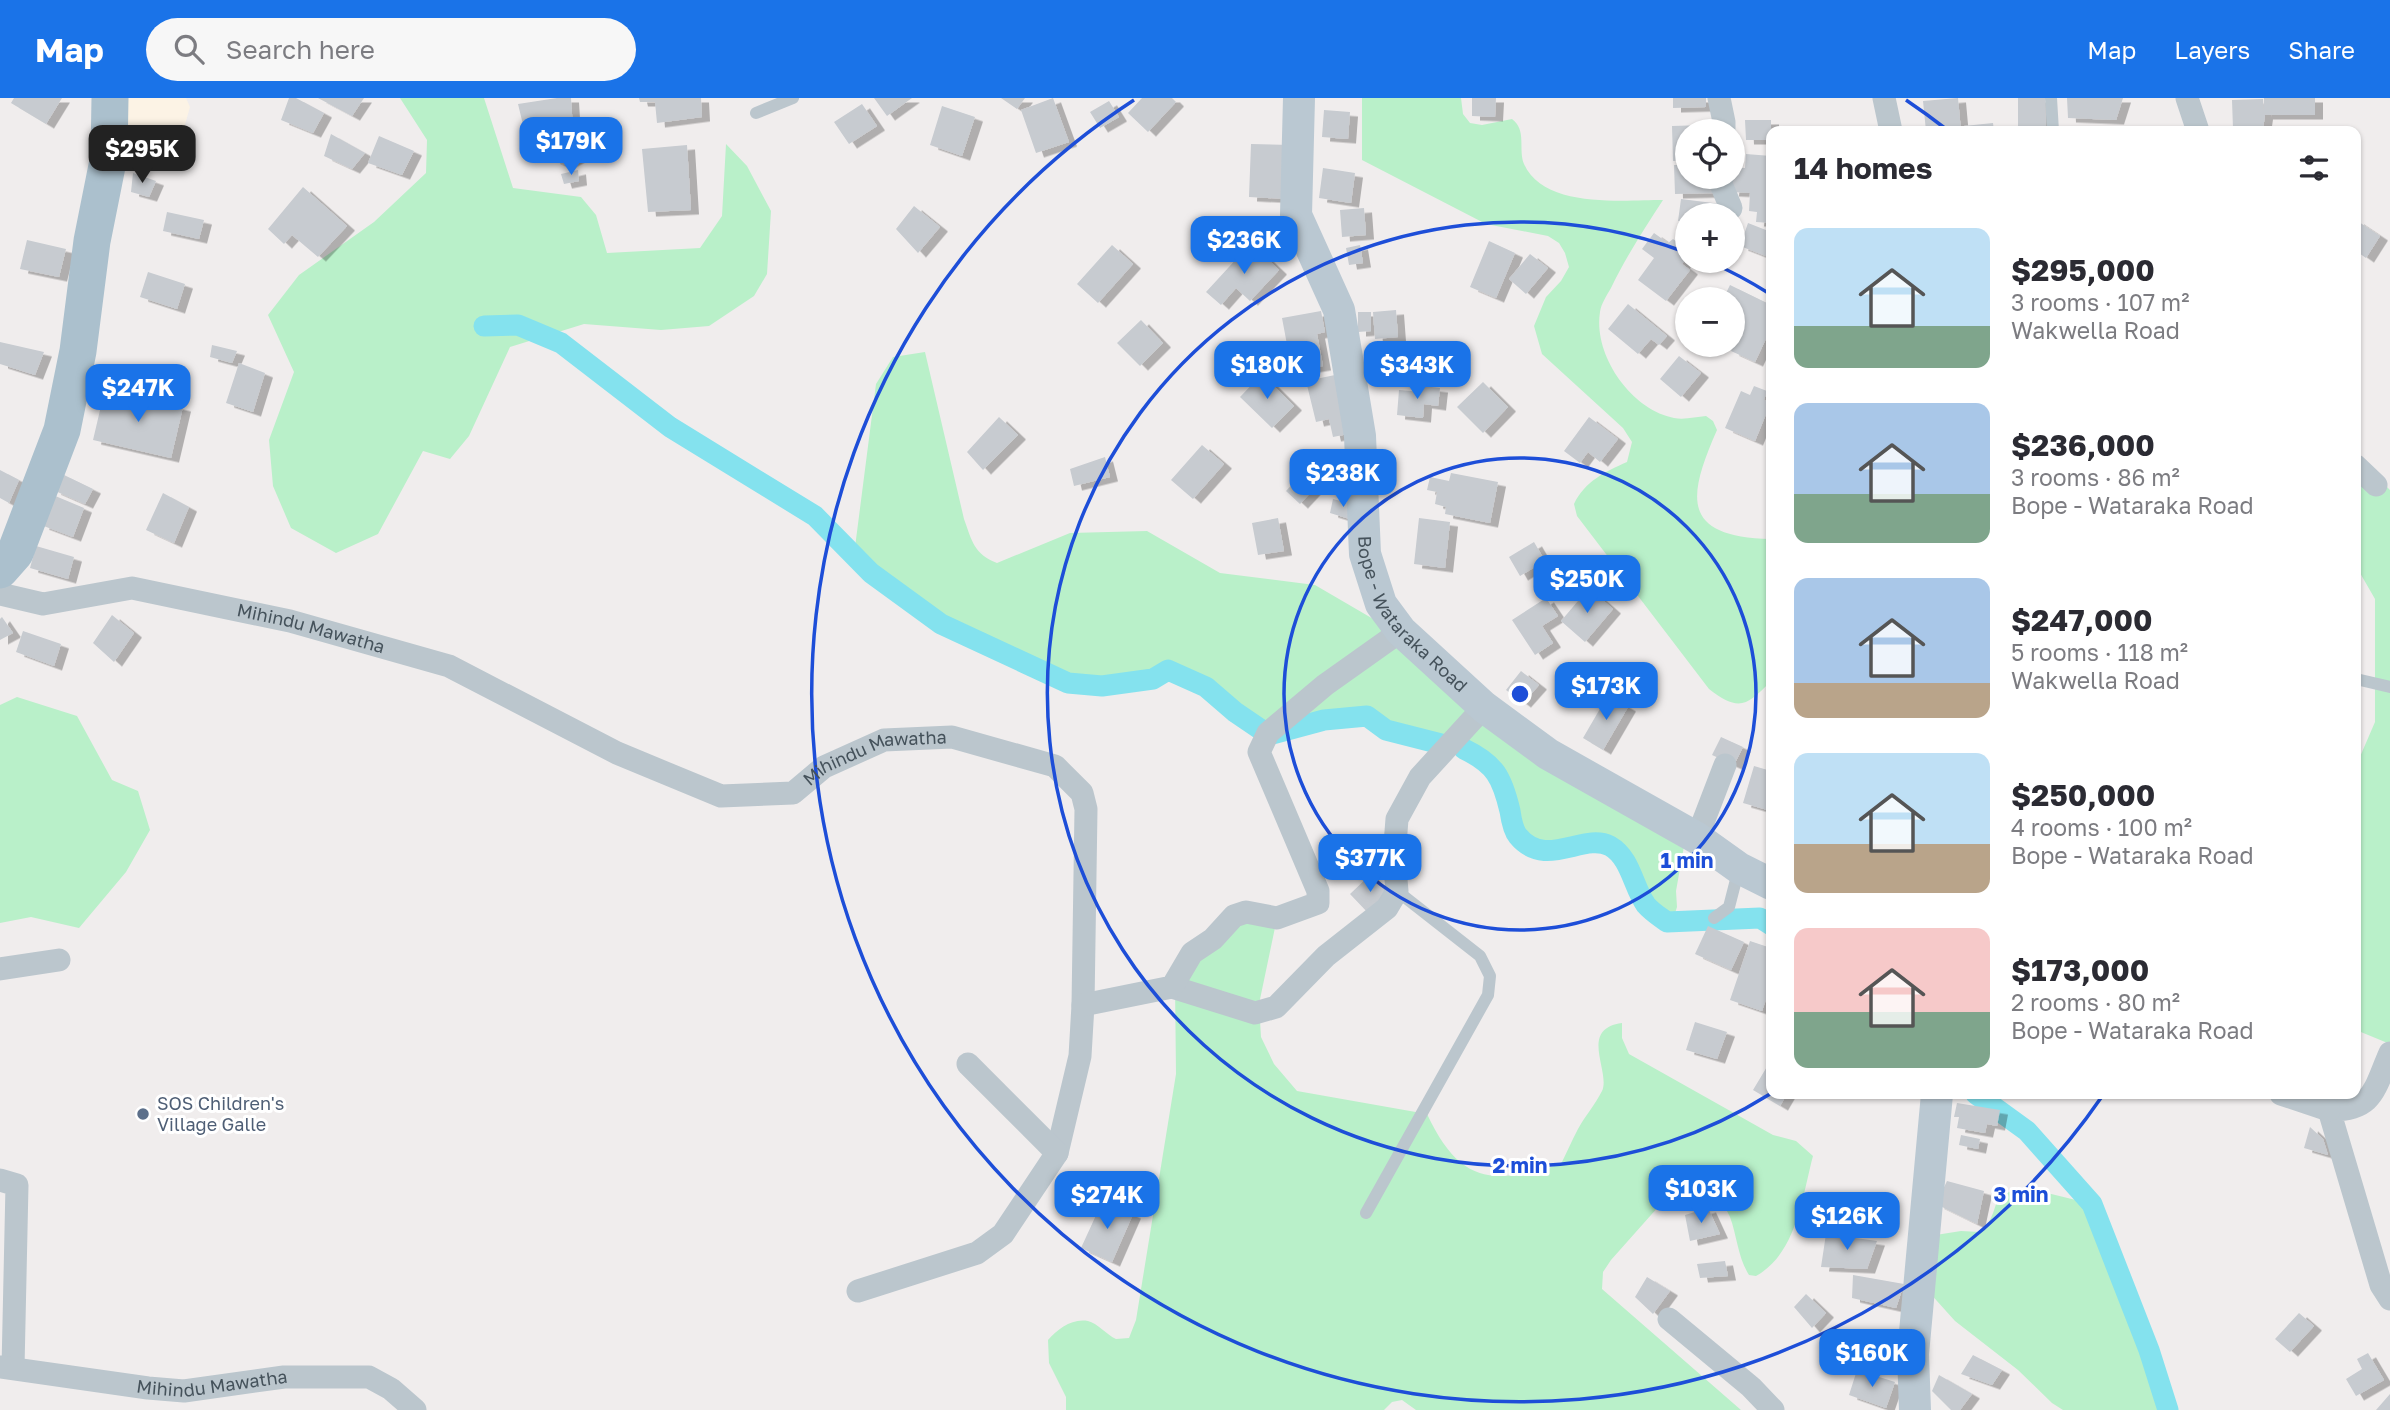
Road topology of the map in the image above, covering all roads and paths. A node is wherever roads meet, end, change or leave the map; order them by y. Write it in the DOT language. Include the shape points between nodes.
graph roads {
  1 [pos="111,98"];
  2 [pos="793,98"];
  3 [pos="1299,98"];
  4 [pos="1719,98"];
  5 [pos="1884,98"];
  6 [pos="2052,98"];
  7 [pos="2187,98"];
  8 [pos="756,113"];
  9 [pos="1722,119"];
  10 [pos="1890,126"];
  11 [pos="2053,126"];
  12 [pos="2196,126"];
  13 [pos="2361,471"];
  14 [pos="2376,485"];
  15 [pos="11,544"];
  16 [pos="0,570"];
  17 [pos="0,594"];
  18 [pos="1401,631"];
  19 [pos="2361,680"];
  20 [pos="2390,687"];
  21 [pos="1484,707"];
  22 [pos="1725,765"];
  23 [pos="1697,838"];
  24 [pos="1739,868"];
  25 [pos="1766,882"];
  26 [pos="1397,891"];
  27 [pos="1714,918"];
  28 [pos="59,960"];
  29 [pos="0,969"];
  30 [pos="1172,986"];
  31 [pos="1083,1005"];
  32 [pos="2390,1053"];
  33 [pos="968,1064"];
  34 [pos="1937,1099"];
  35 [pos="2296,1099"];
  36 [pos="2329,1110"];
  37 [pos="1057,1153"];
  38 [pos="0,1180"];
  39 [pos="1366,1213"];
  40 [pos="858,1291"];
  41 [pos="2390,1299"];
  42 [pos="1669,1319"];
  43 [pos="6,1368"];
  44 [pos="415,1410"];
  45 [pos="1773,1410"];
  46 [pos="1914,1410"];
  1 -- 15 [label="main road" via="109,156 62,430"];
  2 -- 8 [label="lane"];
  3 -- 18 [label="street, Bope - Wataraka Road" via="1296,215 1339,310 1360,436 1365,554 1381,604"];
  4 -- 9 [label="street"];
  5 -- 10 [label="street"];
  6 -- 11 [label="lane"];
  7 -- 12 [label="street"];
  13 -- 14 [label="street"];
  15 -- 16 [label="main road" via="15,553"];
  17 -- 31 [label="street, Mihindu Mawatha" via="43,604 132,588 290,621 449,666 617,753 721,796 793,793 824,767 884,740 952,737 1055,766 1082,793 1086,809"];
  18 -- 21 [label="street, Bope - Wataraka Road"];
  18 -- 30 [label="street" via="1268,733 1259,752 1318,891 1318,903 1278,918 1246,912 1234,916 1192,953"];
  19 -- 20 [label="lane"];
  21 -- 23 [label="street, Bope - Wataraka Road" via="1548,754"];
  21 -- 26 [label="street" via="1420,777 1397,820"];
  22 -- 23 [label="street"];
  23 -- 24 [label="street, Bope - Wataraka Road"];
  24 -- 25 [label="street, Bope - Wataraka Road"];
  24 -- 27 [label="lane" via="1729,907"];
  26 -- 30 [label="street" via="1387,908 1326,956 1276,1007 1255,1013"];
  26 -- 39 [label="lane" via="1480,956 1490,976 1488,996"];
  28 -- 29 [label="street"];
  30 -- 31 [label="street"];
  31 -- 37 [label="street, Mihindu Mawatha" via="1080,1056"];
  32 -- 36 [label="street" via="2369,1099 2350,1110"];
  33 -- 37 [label="street"];
  34 -- 46 [label="street" via="1913,1354"];
  35 -- 36 [label="street"];
  36 -- 41 [label="street" via="2381,1285"];
  37 -- 40 [label="street, Mihindu Mawatha" via="1003,1234 977,1253"];
  38 -- 43 [label="street" via="17,1185"];
  42 -- 45 [label="street"];
  43 -- 44 [label="street, Mihindu Mawatha" via="184,1391 284,1377 369,1377"];
}
